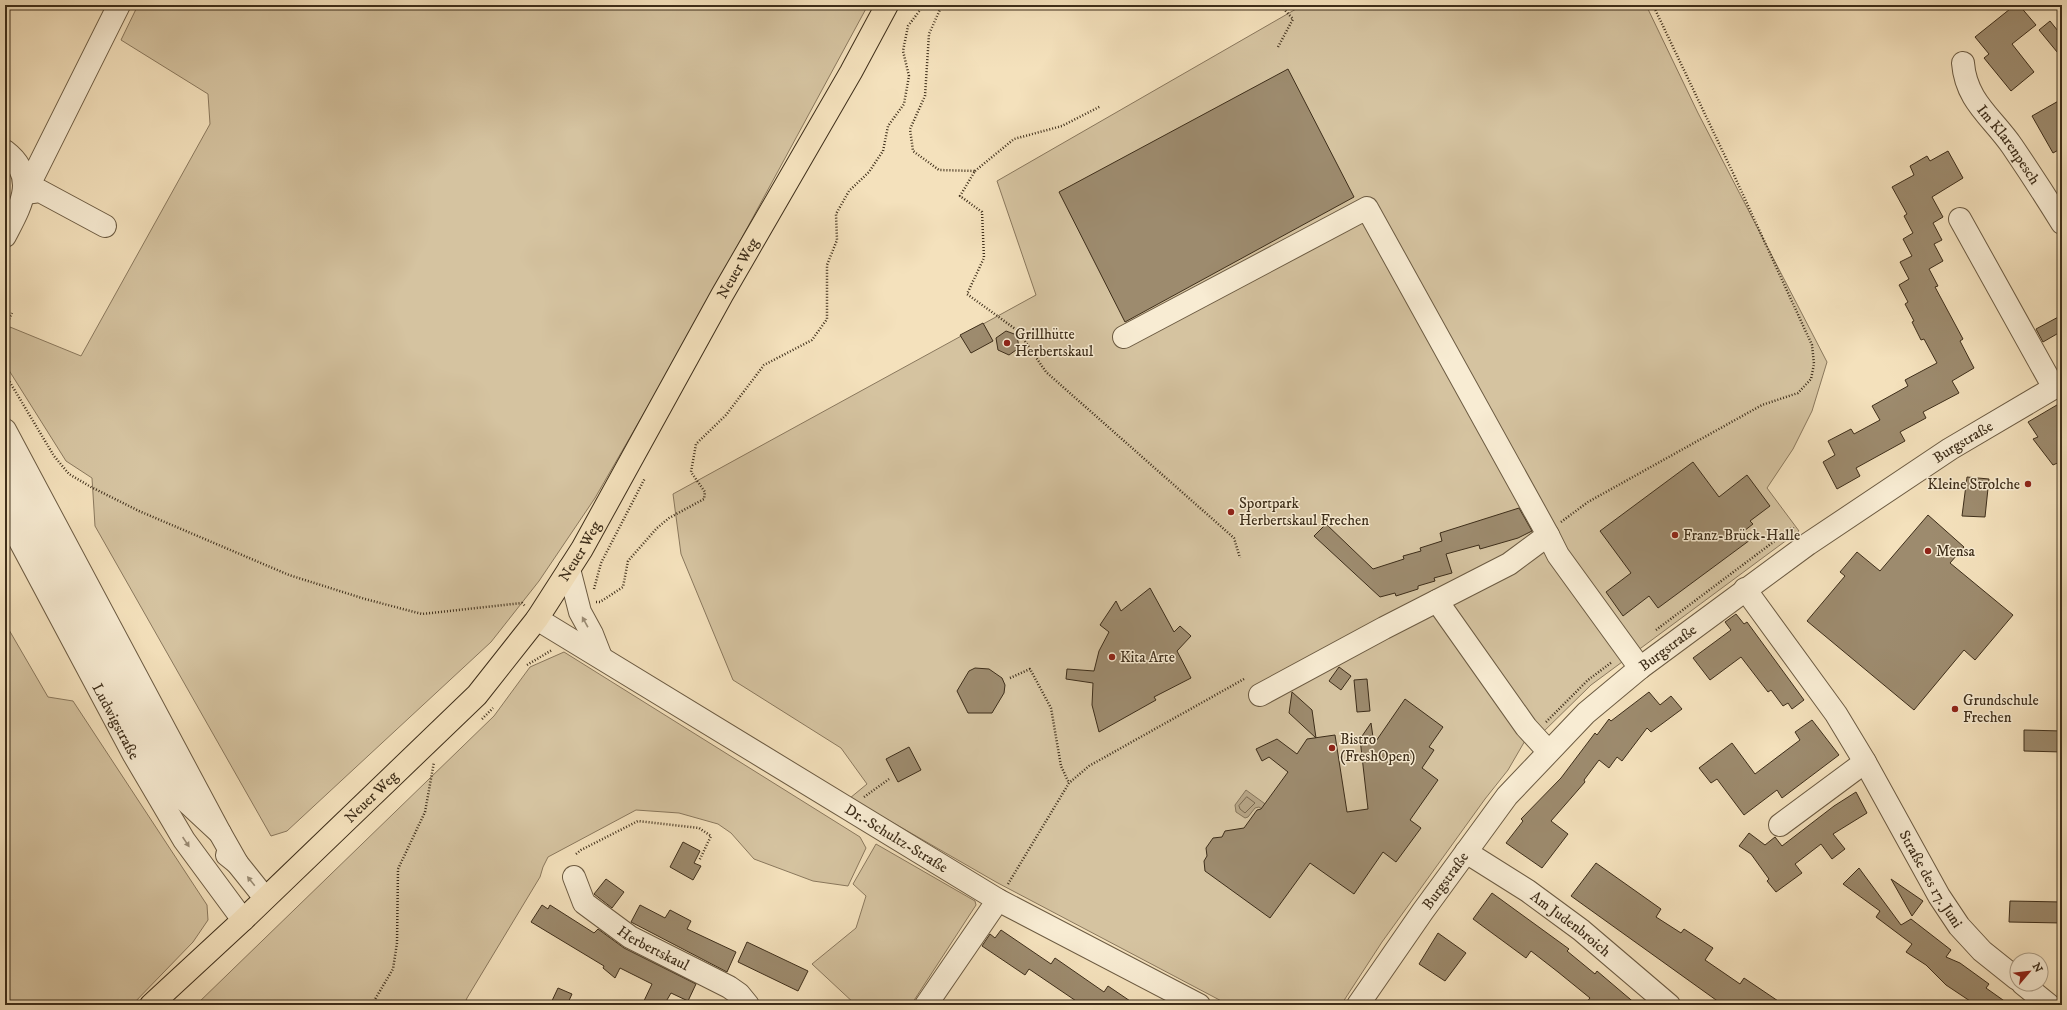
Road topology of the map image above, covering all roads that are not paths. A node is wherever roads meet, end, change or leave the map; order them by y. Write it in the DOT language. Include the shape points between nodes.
graph roads {
  1 [pos="119,5"];
  2 [pos="887,5"];
  3 [pos="1963,63"];
  4 [pos="5,151"];
  5 [pos="25,193"];
  6 [pos="1960,219"];
  7 [pos="2062,224"];
  8 [pos="105,226"];
  9 [pos="5,236"];
  10 [pos="1124,336"];
  11 [pos="2058,385"];
  12 [pos="5,430"];
  13 [pos="5,448"];
  14 [pos="5,468"];
  15 [pos="5,489"];
  16 [pos="5,513"];
  17 [pos="1548,535"];
  18 [pos="569,569"];
  19 [pos="1745,590"];
  20 [pos="1437,601"];
  21 [pos="537,619"];
  22 [pos="601,658"];
  23 [pos="1640,668"];
  24 [pos="1260,695"];
  25 [pos="1548,751"];
  26 [pos="1865,762"];
  27 [pos="169,795"];
  28 [pos="200,815"];
  29 [pos="1780,825"];
  30 [pos="220,833"];
  31 [pos="1466,852"];
  32 [pos="237,863"];
  33 [pos="574,877"];
  34 [pos="265,898"];
  35 [pos="998,900"];
  36 [pos="243,920"];
  37 [pos="2009,973"];
  38 [pos="2033,992"];
  39 [pos="151,1005"];
  40 [pos="748,1005"];
  41 [pos="926,1005"];
  42 [pos="1199,1005"];
  43 [pos="1358,1005"];
  44 [pos="1669,1005"];
  45 [pos="2049,1005"];
  1 -- 5 [label="street"];
  2 -- 18 [label="main road, Neuer Weg"];
  3 -- 7 [label="street, Im Klarenpesch" via="1964,78 1970,93 2011,144"];
  4 -- 5 [label="street" via="11,155 21,170"];
  5 -- 8 [label="street" via="40,191"];
  5 -- 9 [label="street"];
  6 -- 11 [label="street"];
  10 -- 17 [label="street" via="1366,208"];
  11 -- 19 [label="street, Burgstraße" via="1950,449 1808,544"];
  12 -- 30 [label="street"];
  13 -- 28 [label="street"];
  14 -- 27 [label="street"];
  15 -- 27 [label="street"];
  16 -- 27 [label="street, Ludwigstraße" via="124,736"];
  17 -- 20 [label="street" via="1510,564"];
  17 -- 23 [label="street" via="1558,555"];
  18 -- 21 [label="main road, Neuer Weg"];
  22 -- 18 [label="street, one-way" via="580,612"];
  19 -- 23 [label="street, Burgstraße"];
  19 -- 26 [label="street, Straße des 17. Juni" via="1836,714"];
  20 -- 24 [label="street"];
  20 -- 25 [label="street" via="1526,727"];
  21 -- 22 [label="street, Dr.-Schultz-Straße"];
  21 -- 34 [label="main road, Neuer Weg" via="477,695"];
  22 -- 35 [label="street, Dr.-Schultz-Straße"];
  23 -- 25 [label="street, Burgstraße" via="1586,713"];
  25 -- 31 [label="street, Burgstraße" via="1507,796"];
  26 -- 29 [label="street"];
  26 -- 37 [label="street, Straße des 17. Juni" via="1939,896 1959,926 1982,951"];
  27 -- 28 [label="street"];
  27 -- 32 [label="street"];
  27 -- 36 [label="street, Ludwigstraße, one-way" via="184,840"];
  28 -- 30 [label="street"];
  30 -- 32 [label="street"];
  31 -- 43 [label="street, Burgstraße"];
  31 -- 44 [label="street, Am Judenbroich" via="1528,891 1581,930"];
  34 -- 32 [label="street, one-way"];
  33 -- 40 [label="street, Herbertskaul" via="584,903 630,938 729,987"];
  34 -- 36 [label="main road, Neuer Weg"];
  35 -- 41 [label="street"];
  35 -- 42 [label="street, Dr.-Schultz-Straße"];
  36 -- 39 [label="main road, Neuer Weg"];
  38 -- 45 [label="street"];
}
